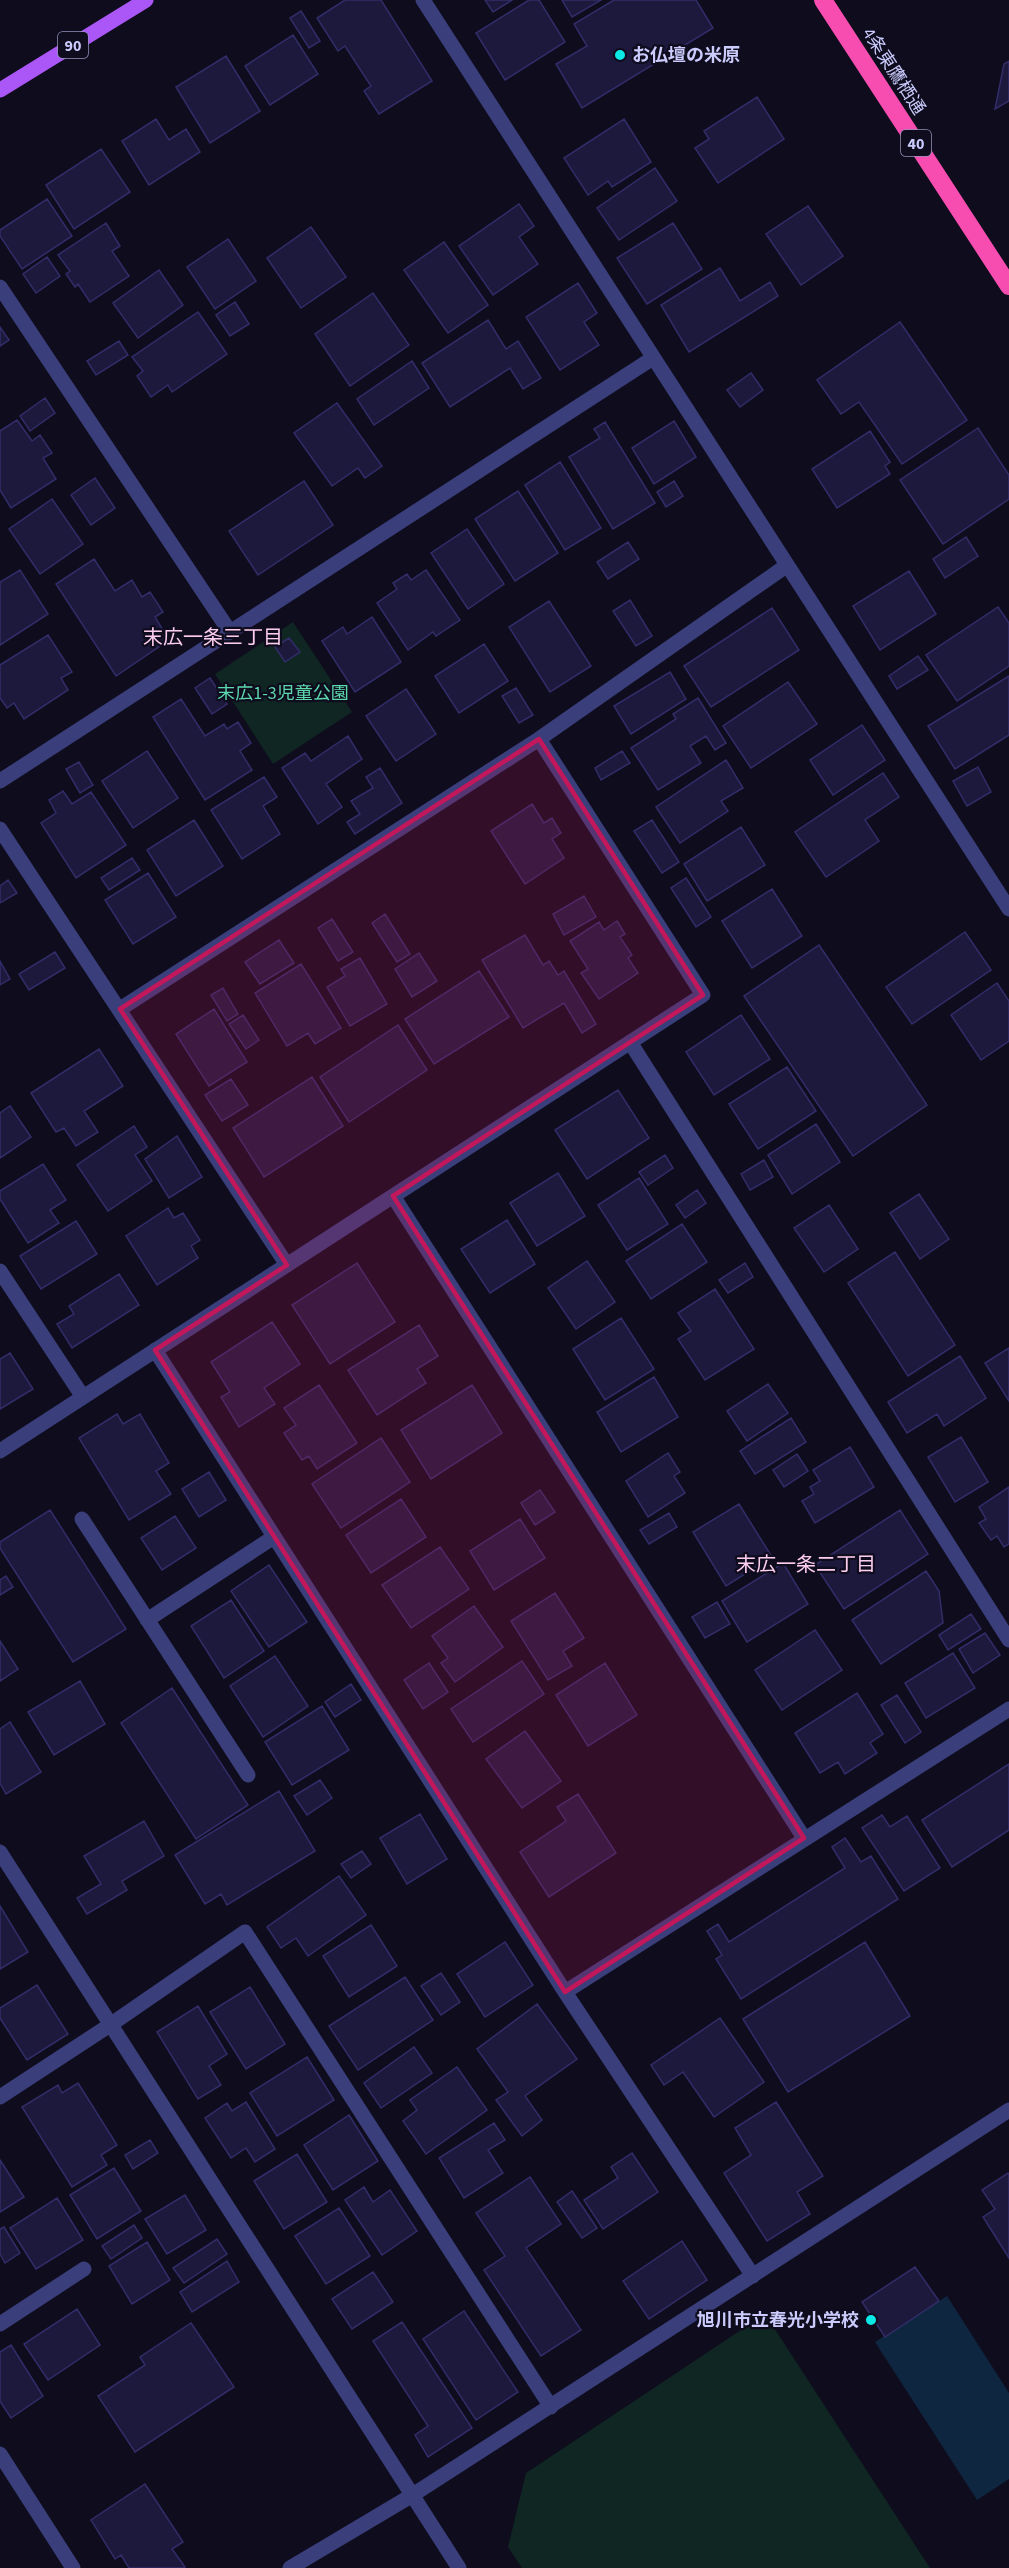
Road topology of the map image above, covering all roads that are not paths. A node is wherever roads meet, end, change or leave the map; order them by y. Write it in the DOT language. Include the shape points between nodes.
graph roads {
  1 [pos="146,0"];
  2 [pos="423,0"];
  3 [pos="823,0"];
  4 [pos="0,90"];
  5 [pos="1009,286"];
  6 [pos="0,287"];
  7 [pos="653,358"];
  8 [pos="786,566"];
  9 [pos="230,632"];
  10 [pos="539,739"];
  11 [pos="1,778"];
  12 [pos="0,829"];
  13 [pos="1009,909"];
  14 [pos="120,1009"];
  15 [pos="630,1042"];
  16 [pos="393,1196"];
  17 [pos="287,1265"];
  18 [pos="0,1271"];
  19 [pos="155,1350"];
  20 [pos="82,1397"];
  21 [pos="0,1451"];
  22 [pos="82,1519"];
  23 [pos="274,1537"];
  24 [pos="147,1620"];
  25 [pos="1009,1640"];
  26 [pos="1009,1709"];
  27 [pos="248,1775"];
  28 [pos="804,1838"];
  29 [pos="0,1852"];
  30 [pos="565,1992"];
  31 [pos="110,2025"];
  32 [pos="0,2097"];
  33 [pos="1009,2110"];
  34 [pos="84,2269"];
  35 [pos="753,2276"];
  36 [pos="0,2324"];
  37 [pos="551,2407"];
  38 [pos="0,2454"];
  39 [pos="411,2496"];
  40 [pos="74,2568"];
  41 [pos="291,2568"];
  42 [pos="459,2568"];
  1 -- 4 [label="main road, 90"];
  2 -- 7 [label="street"];
  3 -- 5 [label="highway, 4条東鷹栖通 / 40"];
  6 -- 9 [label="street"];
  7 -- 8 [label="street"];
  7 -- 9 [label="street"];
  8 -- 10 [label="street"];
  8 -- 13 [label="street"];
  9 -- 11 [label="street"];
  10 -- 14 [label="street"];
  10 -- 15 [label="street" via="704,995"];
  12 -- 14 [label="street"];
  14 -- 17 [label="street"];
  15 -- 16 [label="street"];
  15 -- 25 [label="street"];
  16 -- 17 [label="street"];
  16 -- 28 [label="street"];
  17 -- 19 [label="street"];
  18 -- 20 [label="street"];
  19 -- 20 [label="street"];
  19 -- 23 [label="street"];
  20 -- 21 [label="street"];
  22 -- 24 [label="street"];
  23 -- 24 [label="street"];
  23 -- 30 [label="street"];
  24 -- 27 [label="street"];
  26 -- 28 [label="street"];
  28 -- 30 [label="street"];
  29 -- 31 [label="street"];
  30 -- 35 [label="street"];
  31 -- 32 [label="street"];
  31 -- 37 [label="street" via="245,1932"];
  31 -- 39 [label="street"];
  33 -- 35 [label="street"];
  34 -- 36 [label="street"];
  35 -- 37 [label="street"];
  37 -- 39 [label="street"];
  38 -- 40 [label="street"];
  39 -- 41 [label="street"];
  39 -- 42 [label="street"];
}
